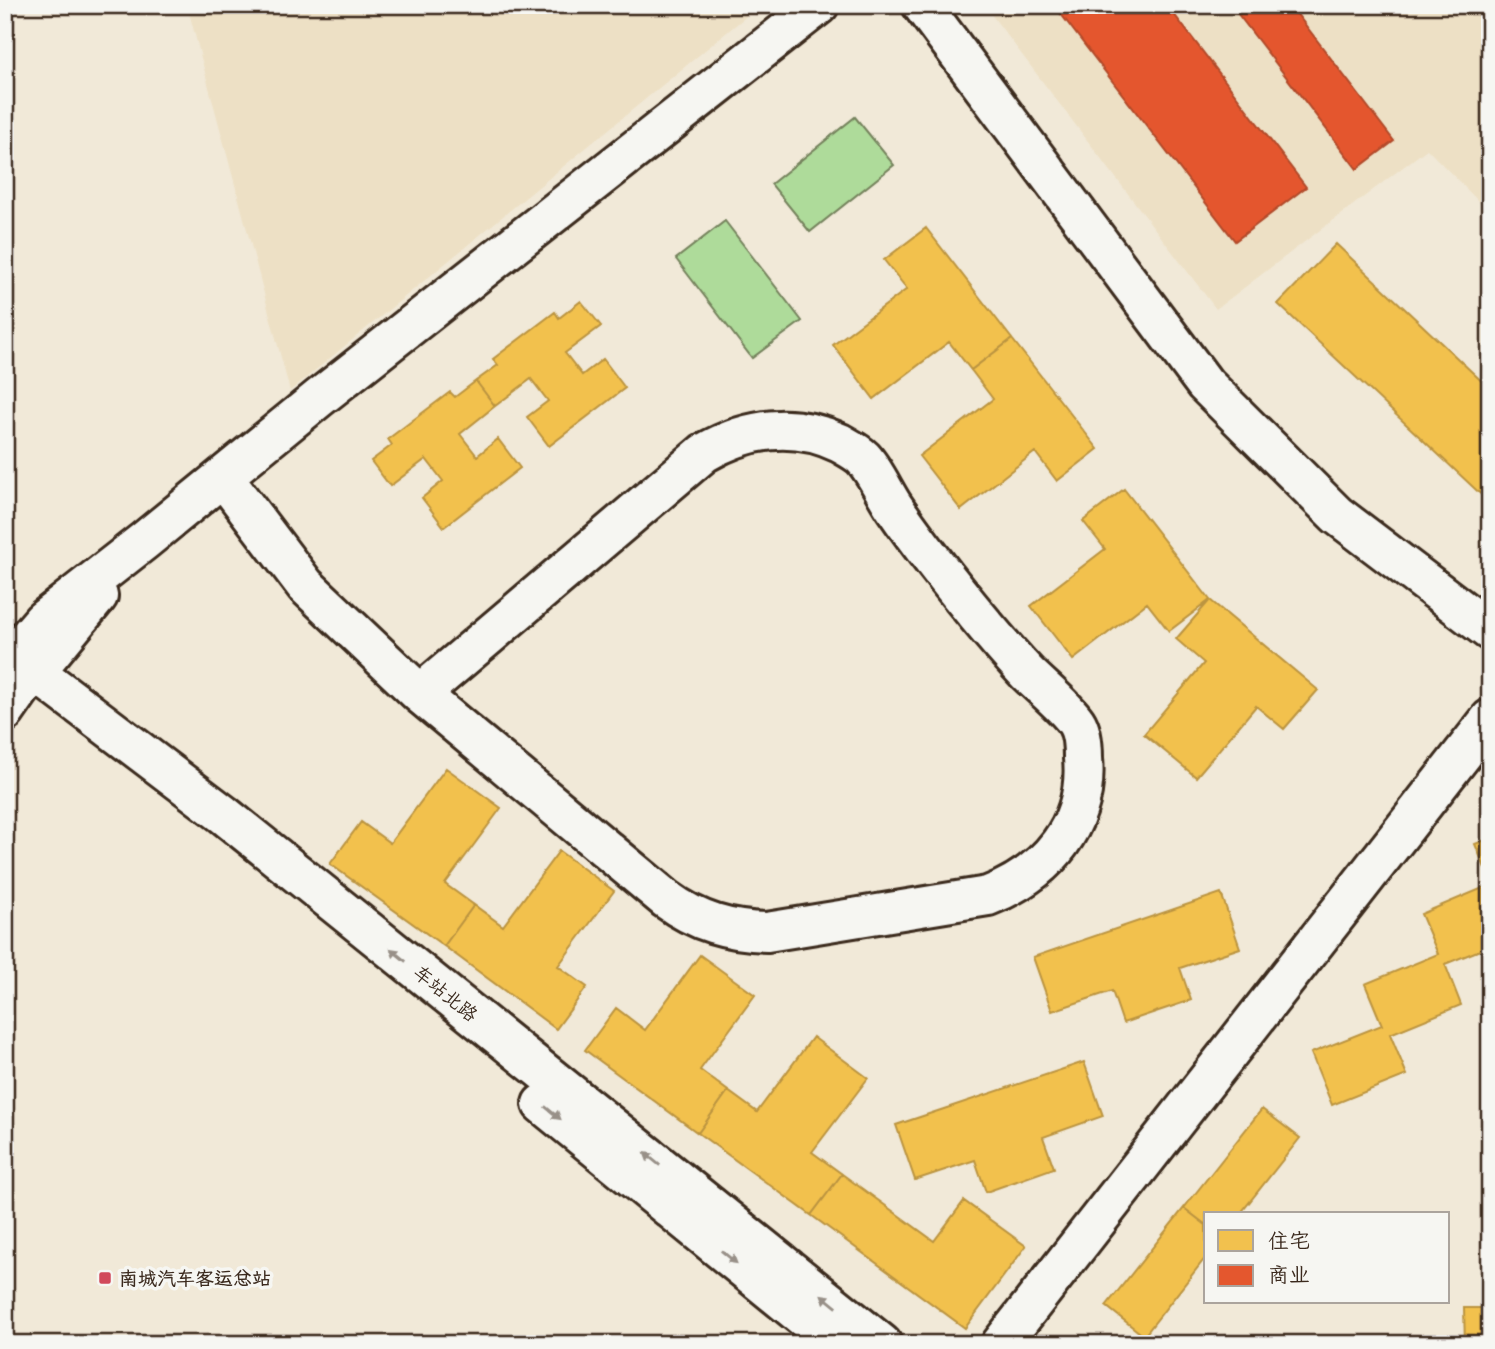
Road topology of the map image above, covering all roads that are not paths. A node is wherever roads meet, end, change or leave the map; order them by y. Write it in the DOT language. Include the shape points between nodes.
graph roads {
  1 [pos="819,5"];
  2 [pos="922,5"];
  3 [pos="223,477"];
  4 [pos="1490,631"];
  5 [pos="13,674"];
  6 [pos="421,694"];
  7 [pos="1490,719"];
  8 [pos="836,1344"];
  9 [pos="882,1344"];
  10 [pos="1001,1344"];
  1 -- 3 [label="street"];
  2 -- 4 [label="street" via="1205,384 1337,515"];
  3 -- 5 [label="street" via="144,541"];
  3 -- 6 [label="street" via="305,585"];
  5 -- 8 [label="street, 车站北路, one-way"];
  9 -- 5 [label="street, 车站北路, one-way" via="223,814"];
  6 -- 6 [label="street" via="673,905 698,919 741,931 793,929 964,901 1011,887 1050,857 1064,838 1082,793 1083,746 1077,723 976,616 902,519 862,457 801,430 758,431 704,453"];
  7 -- 10 [label="street"];
}
